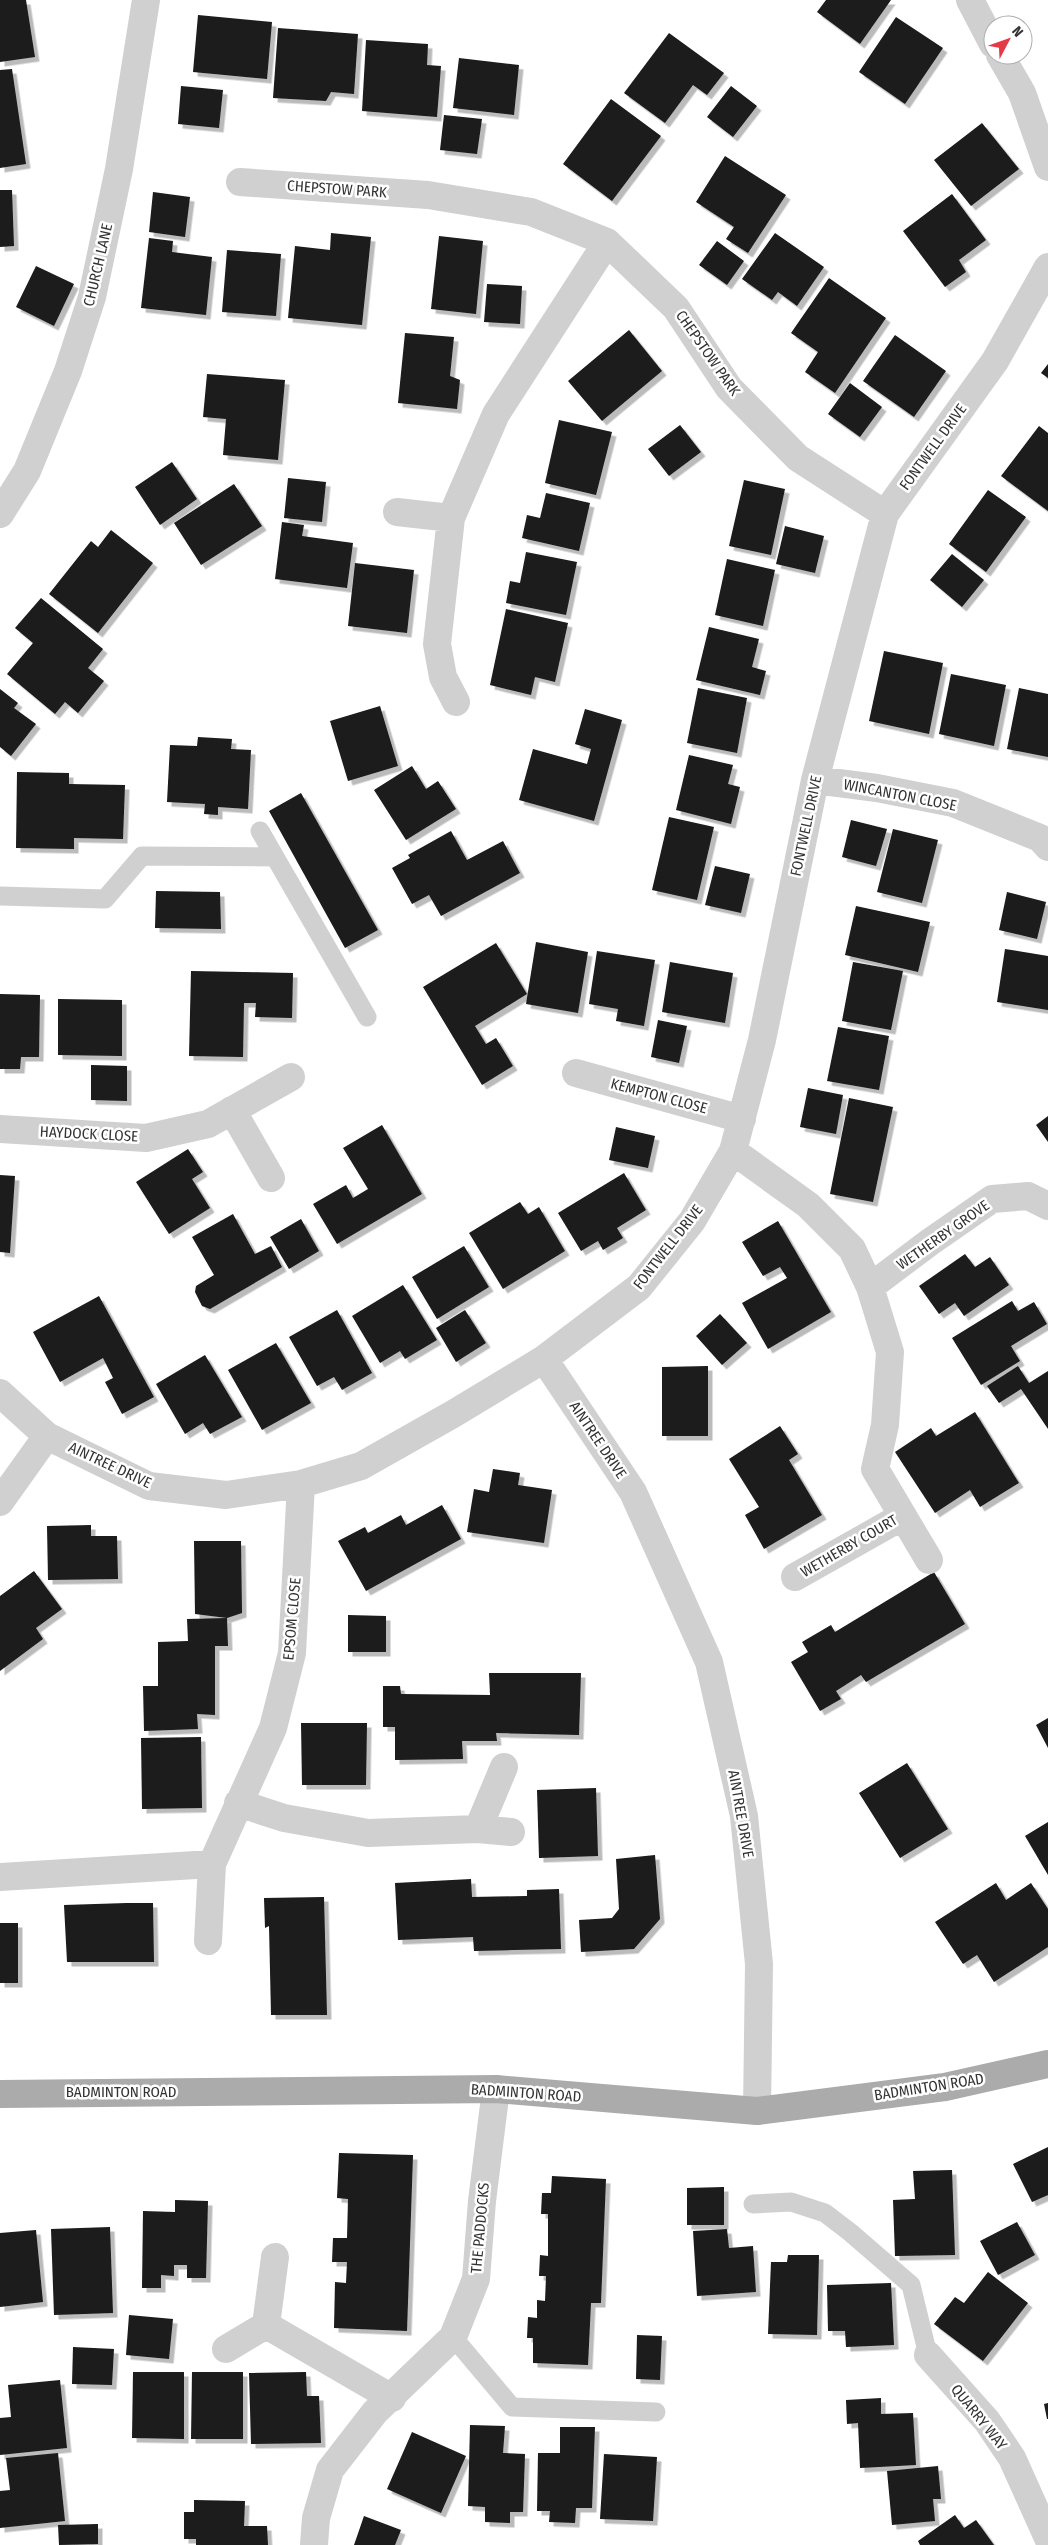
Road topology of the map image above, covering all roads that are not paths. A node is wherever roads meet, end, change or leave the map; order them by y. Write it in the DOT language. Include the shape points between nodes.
graph roads {
  1 [pos="146,0"];
  2 [pos="970,0"];
  3 [pos="983,25"];
  4 [pos="1006,65"];
  5 [pos="1048,167"];
  6 [pos="240,182"];
  7 [pos="607,242"];
  8 [pos="1048,267"];
  9 [pos="397,512"];
  10 [pos="0,514"];
  11 [pos="885,514"];
  12 [pos="451,518"];
  13 [pos="456,702"];
  14 [pos="815,780"];
  15 [pos="260,831"];
  16 [pos="1045,838"];
  17 [pos="275,857"];
  18 [pos="0,896"];
  19 [pos="367,1017"];
  20 [pos="576,1073"];
  21 [pos="291,1077"];
  22 [pos="232,1110"];
  23 [pos="742,1119"];
  24 [pos="0,1129"];
  25 [pos="733,1151"];
  26 [pos="271,1178"];
  27 [pos="1048,1206"];
  28 [pos="870,1287"];
  29 [pos="544,1358"];
  30 [pos="0,1393"];
  31 [pos="47,1436"];
  32 [pos="301,1484"];
  33 [pos="0,1502"];
  34 [pos="903,1516"];
  35 [pos="929,1560"];
  36 [pos="795,1577"];
  37 [pos="504,1767"];
  38 [pos="238,1803"];
  39 [pos="478,1829"];
  40 [pos="510,1832"];
  41 [pos="212,1864"];
  42 [pos="0,1877"];
  43 [pos="208,1941"];
  44 [pos="1048,2064"];
  45 [pos="496,2089"];
  46 [pos="0,2094"];
  47 [pos="758,2111"];
  48 [pos="753,2204"];
  49 [pos="275,2257"];
  50 [pos="266,2324"];
  51 [pos="453,2337"];
  52 [pos="226,2350"];
  53 [pos="928,2355"];
  54 [pos="392,2398"];
  55 [pos="656,2412"];
  56 [pos="1048,2538"];
  57 [pos="314,2545"];
  1 -- 10 [label="street, CHURCH LANE" via="119,169 92,297 68,370 30,461"];
  2 -- 3 [label="street"];
  4 -- 5 [label="street" via="1022,93"];
  6 -- 7 [label="street, CHEPSTOW PARK" via="428,195 531,212"];
  7 -- 11 [label="street, CHEPSTOW PARK" via="676,308 730,388 798,458"];
  7 -- 12 [label="street" via="496,414"];
  8 -- 11 [label="street, FONTWELL DRIVE" via="995,361"];
  9 -- 12 [label="street"];
  11 -- 14 [label="street, FONTWELL DRIVE"];
  12 -- 13 [label="street" via="437,644 443,677"];
  14 -- 16 [label="street, WINCANTON CLOSE" via="953,803"];
  14 -- 23 [label="street, FONTWELL DRIVE" via="762,1040"];
  15 -- 17 [label="lane"];
  17 -- 18 [label="lane" via="142,856 105,899"];
  17 -- 19 [label="lane"];
  20 -- 23 [label="street, KEMPTON CLOSE"];
  21 -- 22 [label="street, HAYDOCK CLOSE"];
  22 -- 24 [label="street, HAYDOCK CLOSE" via="208,1124 146,1138"];
  22 -- 26 [label="street"];
  23 -- 25 [label="street, FONTWELL DRIVE"];
  25 -- 28 [label="street, WETHERBY COURT" via="808,1204 852,1249"];
  25 -- 29 [label="street, FONTWELL DRIVE" via="692,1221 639,1287"];
  27 -- 28 [label="street, WETHERBY GROVE" via="1028,1196 992,1199"];
  28 -- 34 [label="street, WETHERBY COURT" via="890,1352 885,1425 875,1469"];
  29 -- 32 [label="street, AINTREE DRIVE" via="361,1466"];
  29 -- 47 [label="street, AINTREE DRIVE" via="633,1492 709,1662 745,1826 760,1964"];
  30 -- 31 [label="street, AINTREE DRIVE"];
  31 -- 32 [label="street, AINTREE DRIVE" via="149,1486 226,1496"];
  31 -- 33 [label="street"];
  32 -- 38 [label="street, EPSOM CLOSE" via="292,1653 273,1728"];
  34 -- 35 [label="street, WETHERBY COURT"];
  34 -- 36 [label="street, WETHERBY COURT"];
  37 -- 39 [label="street"];
  38 -- 39 [label="street" via="284,1818 368,1832"];
  38 -- 41 [label="street, EPSOM CLOSE"];
  39 -- 40 [label="street"];
  41 -- 42 [label="street"];
  41 -- 43 [label="street, EPSOM CLOSE"];
  44 -- 47 [label="main road, BADMINTON ROAD" via="944,2087"];
  45 -- 46 [label="main road, BADMINTON ROAD"];
  45 -- 47 [label="main road, BADMINTON ROAD"];
  45 -- 51 [label="street, THE PADDOCKS" via="476,2279"];
  48 -- 53 [label="lane" via="791,2202 824,2212 851,2233 911,2285"];
  49 -- 50 [label="street"];
  50 -- 52 [label="street"];
  50 -- 54 [label="street"];
  51 -- 54 [label="street, THE PADDOCKS"];
  51 -- 55 [label="lane" via="512,2407"];
  53 -- 56 [label="street, QUARRY WAY" via="987,2422 1012,2458"];
  54 -- 57 [label="street, THE PADDOCKS" via="375,2412 330,2470 316,2518"];
}
